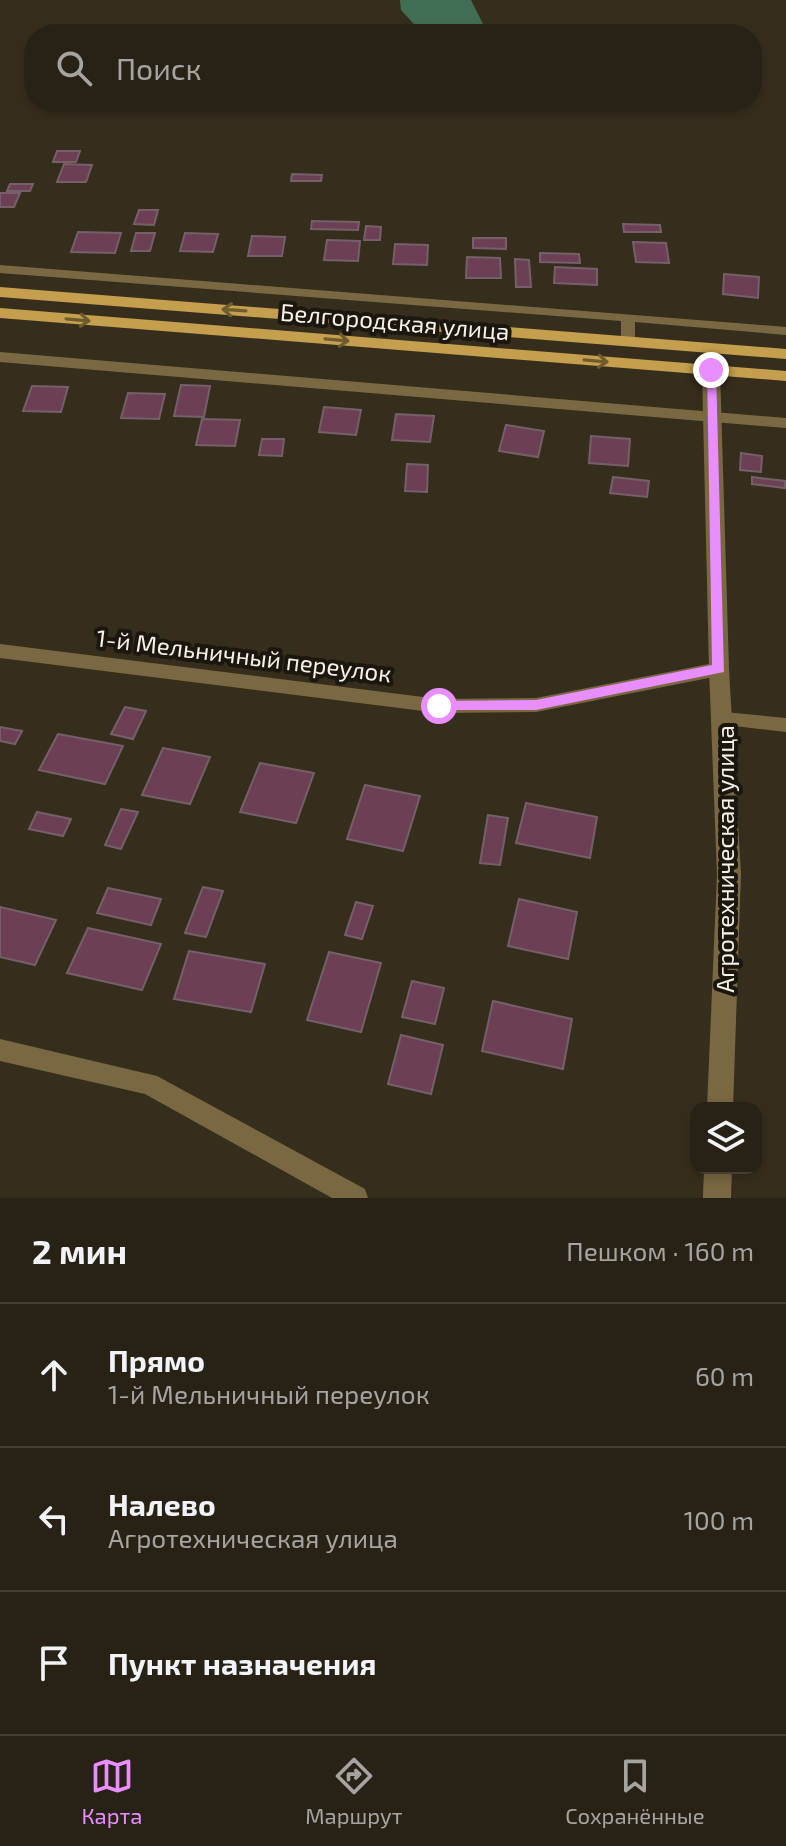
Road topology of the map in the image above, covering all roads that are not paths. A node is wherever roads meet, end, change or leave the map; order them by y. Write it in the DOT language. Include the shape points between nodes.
graph roads {
  1 [pos="0,269"];
  2 [pos="0,292"];
  3 [pos="0,313"];
  4 [pos="628,317"];
  5 [pos="786,331"];
  6 [pos="628,340"];
  7 [pos="786,354"];
  8 [pos="0,357"];
  9 [pos="711,370"];
  10 [pos="786,376"];
  11 [pos="711,417"];
  12 [pos="786,423"];
  13 [pos="0,651"];
  14 [pos="719,669"];
  15 [pos="724,719"];
  16 [pos="786,725"];
  17 [pos="0,1050"];
  18 [pos="720,1102"];
  19 [pos="718,1174"];
  20 [pos="356,1198"];
  21 [pos="717,1198"];
  1 -- 4 [label="lane"];
  6 -- 2 [label="main road, Белгородская улица, one-way"];
  3 -- 9 [label="main road, Белгородская улица, one-way"];
  4 -- 5 [label="lane"];
  4 -- 6 [label="lane"];
  6 -- 7 [label="main road, Белгородская улица"];
  8 -- 11 [label="lane"];
  9 -- 10 [label="main road, Белгородская улица"];
  9 -- 11 [label="street, Агротехническая улица"];
  11 -- 12 [label="lane"];
  11 -- 14 [label="street, Агротехническая улица"];
  13 -- 14 [label="lane, 1-й Мельничный переулок" via="439,706 536,705"];
  14 -- 15 [label="street, Агротехническая улица"];
  15 -- 16 [label="lane"];
  15 -- 18 [label="street, Агротехническая улица" via="729,874"];
  17 -- 20 [label="lane" via="149,1084"];
  19 -- 21 [label="street"];
}
